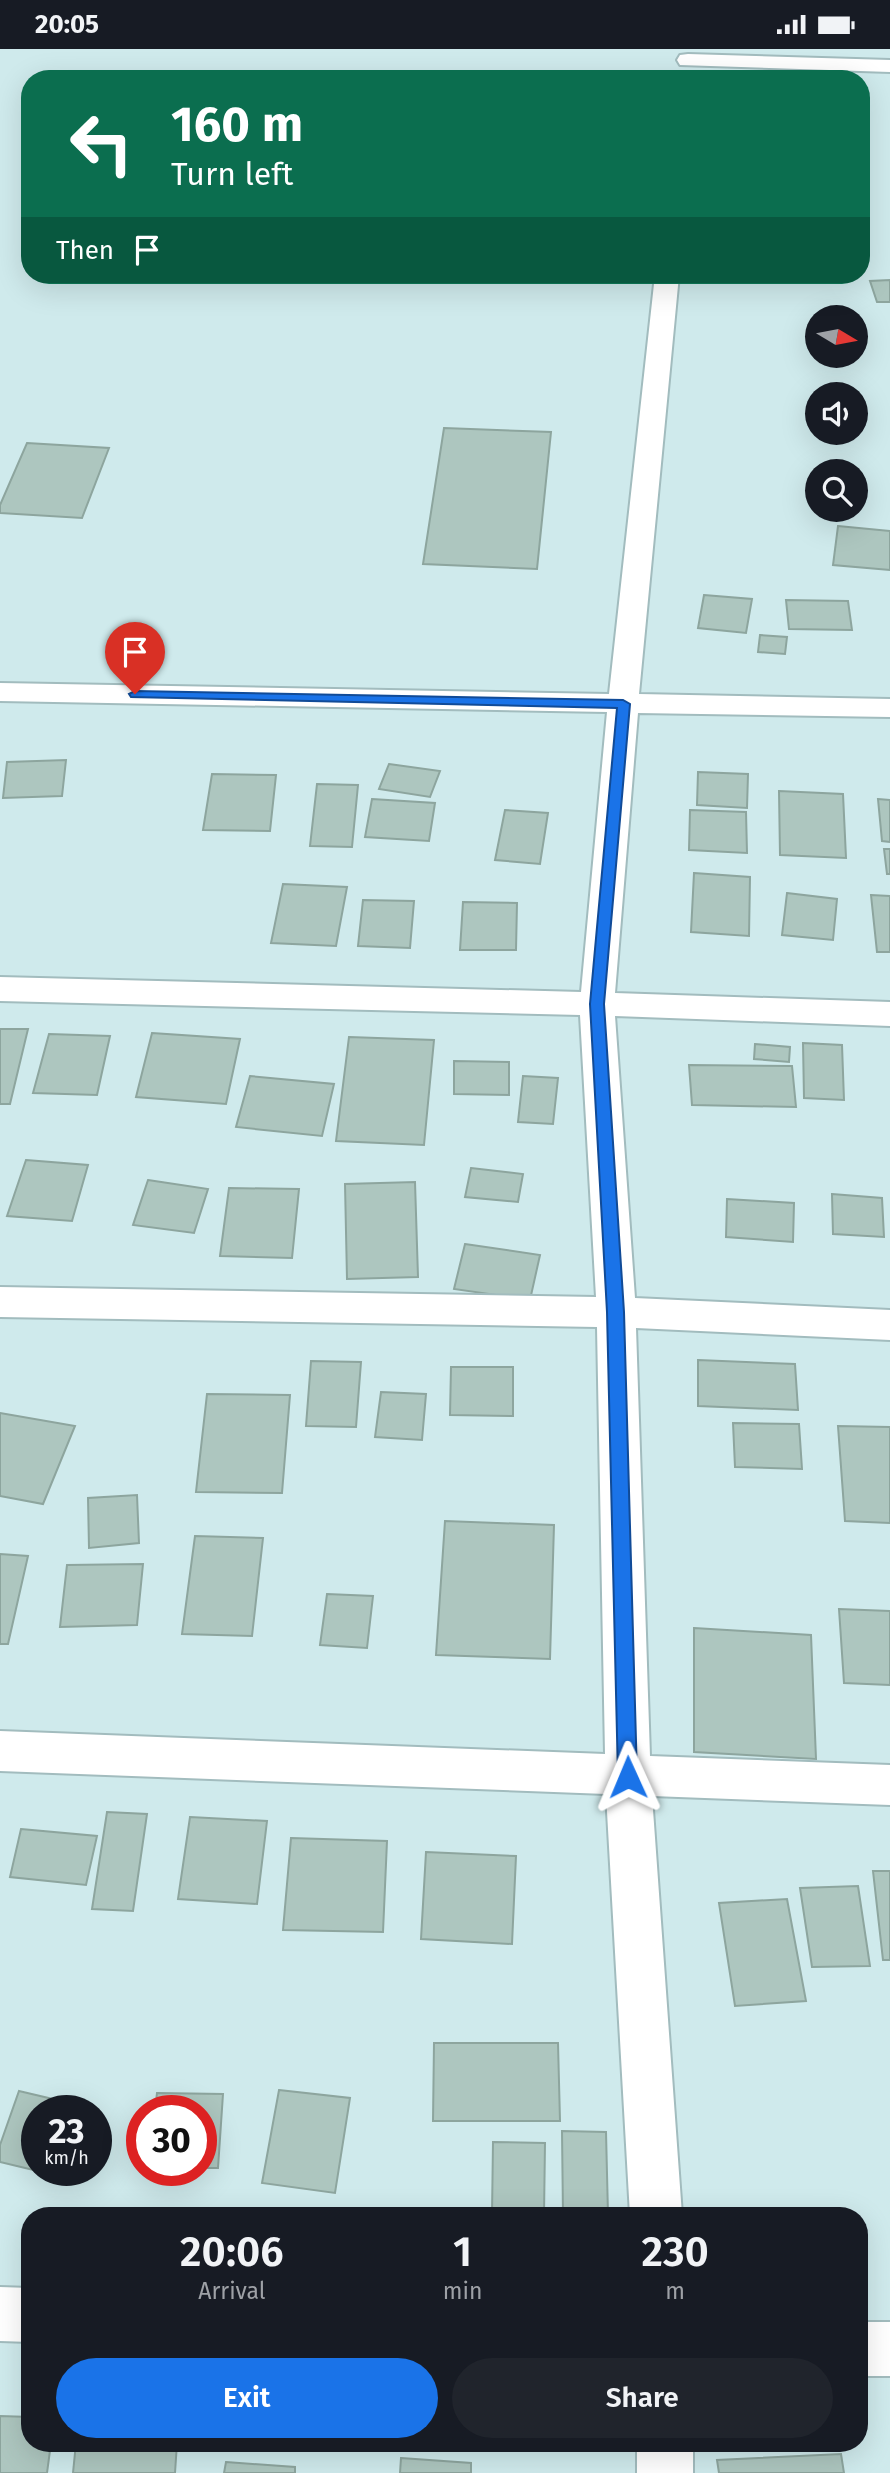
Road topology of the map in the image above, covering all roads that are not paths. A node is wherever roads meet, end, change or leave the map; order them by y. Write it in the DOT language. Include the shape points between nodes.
graph roads {
  1 [pos="688,63"];
  2 [pos="890,66"];
  3 [pos="666,284"];
  4 [pos="0,692"];
  5 [pos="623,704"];
  6 [pos="890,708"];
  7 [pos="0,989"];
  8 [pos="597,1004"];
  9 [pos="890,1014"];
  10 [pos="0,1302"];
  11 [pos="615,1312"];
  12 [pos="890,1325"];
  13 [pos="0,1751"];
  14 [pos="628,1777"];
  15 [pos="890,1785"];
  16 [pos="655,2207"];
  17 [pos="0,2314"];
  18 [pos="21,2315"];
  19 [pos="868,2349"];
  20 [pos="890,2349"];
  21 [pos="665,2452"];
  22 [pos="665,2473"];
  1 -- 2 [label="street"];
  3 -- 5 [label="street"];
  4 -- 5 [label="street"];
  5 -- 6 [label="street"];
  5 -- 8 [label="street"];
  7 -- 8 [label="street"];
  8 -- 9 [label="street"];
  8 -- 11 [label="street"];
  10 -- 11 [label="street"];
  11 -- 12 [label="street"];
  11 -- 14 [label="street"];
  13 -- 14 [label="street"];
  14 -- 15 [label="street"];
  14 -- 16 [label="street"];
  17 -- 18 [label="street"];
  19 -- 20 [label="street"];
  21 -- 22 [label="street"];
}
